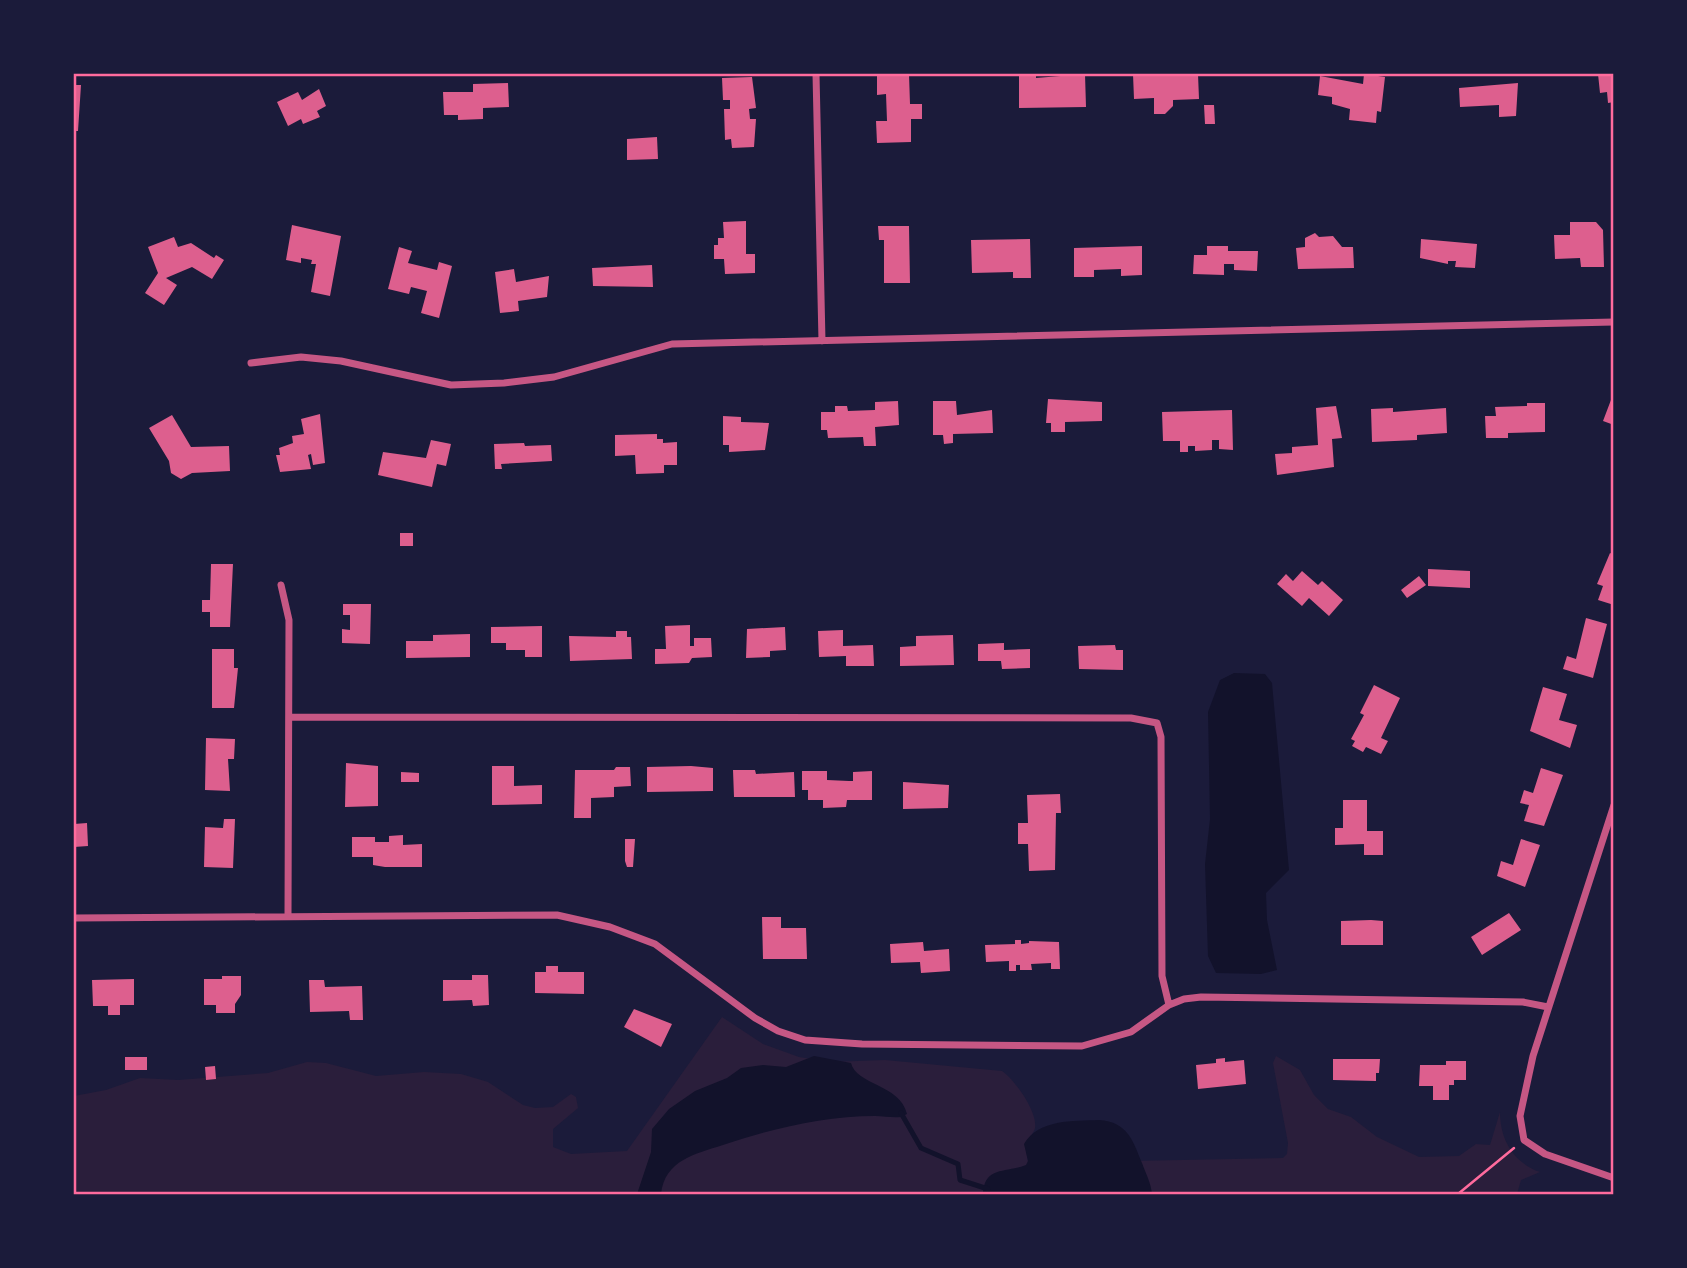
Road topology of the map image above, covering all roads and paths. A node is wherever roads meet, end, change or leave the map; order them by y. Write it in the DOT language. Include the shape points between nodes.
graph roads {
  1 [pos="816,74"];
  2 [pos="1614,322"];
  3 [pos="822,341"];
  4 [pos="251,362"];
  5 [pos="281,585"];
  6 [pos="290,717"];
  7 [pos="1614,805"];
  8 [pos="288,917"];
  9 [pos="74,918"];
  10 [pos="1169,1005"];
  11 [pos="1548,1006"];
  12 [pos="1524,1140"];
  13 [pos="1614,1178"];
  14 [pos="1458,1195"];
  1 -- 3 [label="street"];
  2 -- 3 [label="street"];
  3 -- 4 [label="street" via="672,344 554,377 464,385 341,361 301,357"];
  5 -- 6 [label="street" via="289,620"];
  6 -- 8 [label="street"];
  6 -- 10 [label="street" via="1130,718 1157,723 1161,737 1162,976"];
  7 -- 11 [label="street"];
  8 -- 9 [label="street"];
  8 -- 10 [label="street" via="557,915 610,927 655,944 755,1018 805,1040 1082,1046 1130,1032"];
  10 -- 11 [label="street" via="1201,997"];
  11 -- 12 [label="street" via="1520,1116"];
  12 -- 13 [label="street" via="1545,1154"];
  12 -- 14 [label="path"];
}
